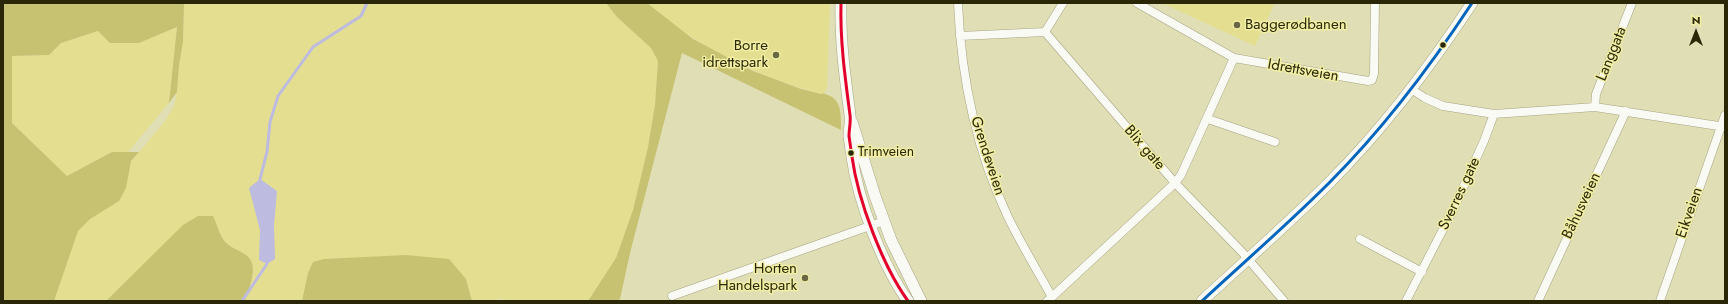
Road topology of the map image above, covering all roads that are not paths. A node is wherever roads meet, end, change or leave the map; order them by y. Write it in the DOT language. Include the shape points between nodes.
graph roads {
  1 [pos="841,3"];
  2 [pos="958,3"];
  3 [pos="1063,3"];
  4 [pos="1137,3"];
  5 [pos="1375,3"];
  6 [pos="1472,3"];
  7 [pos="1632,3"];
  8 [pos="1045,32"];
  9 [pos="960,36"];
  10 [pos="1234,58"];
  11 [pos="1410,89"];
  12 [pos="1595,107"];
  13 [pos="1626,111"];
  14 [pos="1494,114"];
  15 [pos="1725,115"];
  16 [pos="850,117"];
  17 [pos="1208,119"];
  18 [pos="1723,126"];
  19 [pos="1275,142"];
  20 [pos="1175,183"];
  21 [pos="884,222"];
  22 [pos="871,226"];
  23 [pos="1360,239"];
  24 [pos="1248,258"];
  25 [pos="1422,272"];
  26 [pos="672,296"];
  27 [pos="1050,299"];
  28 [pos="908,301"];
  29 [pos="921,301"];
  30 [pos="1202,301"];
  31 [pos="1284,301"];
  32 [pos="1406,301"];
  33 [pos="1538,301"];
  34 [pos="1660,301"];
  1 -- 16 [label="main road" via="841,40"];
  2 -- 9 [label="street, Grendeveien"];
  3 -- 8 [label="street"];
  4 -- 10 [label="street, Idrettsveien"];
  5 -- 10 [label="street, Idrettsveien" via="1372,80 1361,81"];
  6 -- 11 [label="main road"];
  7 -- 12 [label="street, Langgata" via="1596,94"];
  8 -- 9 [label="street"];
  8 -- 20 [label="street, Blix gate"];
  9 -- 27 [label="street, Grendeveien" via="973,120 989,171 1008,217"];
  10 -- 17 [label="street"];
  11 -- 14 [label="street" via="1443,106"];
  11 -- 24 [label="main road" via="1362,148 1328,184"];
  12 -- 13 [label="street"];
  12 -- 14 [label="street"];
  13 -- 18 [label="street"];
  13 -- 33 [label="street, Båhusveien"];
  14 -- 25 [label="street, Sverres gate" via="1470,172"];
  15 -- 18 [label="street, Eikveien"];
  16 -- 21 [label="main road"];
  16 -- 22 [label="main road" via="852,159"];
  17 -- 19 [label="street"];
  17 -- 20 [label="street"];
  18 -- 34 [label="street, Eikveien"];
  20 -- 24 [label="street, Blix gate"];
  20 -- 27 [label="street, Grendeveien"];
  21 -- 22 [label="street"];
  21 -- 29 [label="main road"];
  22 -- 26 [label="street"];
  22 -- 28 [label="main road" via="892,275"];
  23 -- 25 [label="street"];
  24 -- 30 [label="main road"];
  24 -- 31 [label="street, Blix gate"];
  25 -- 32 [label="street, Sverres gate"];
}
